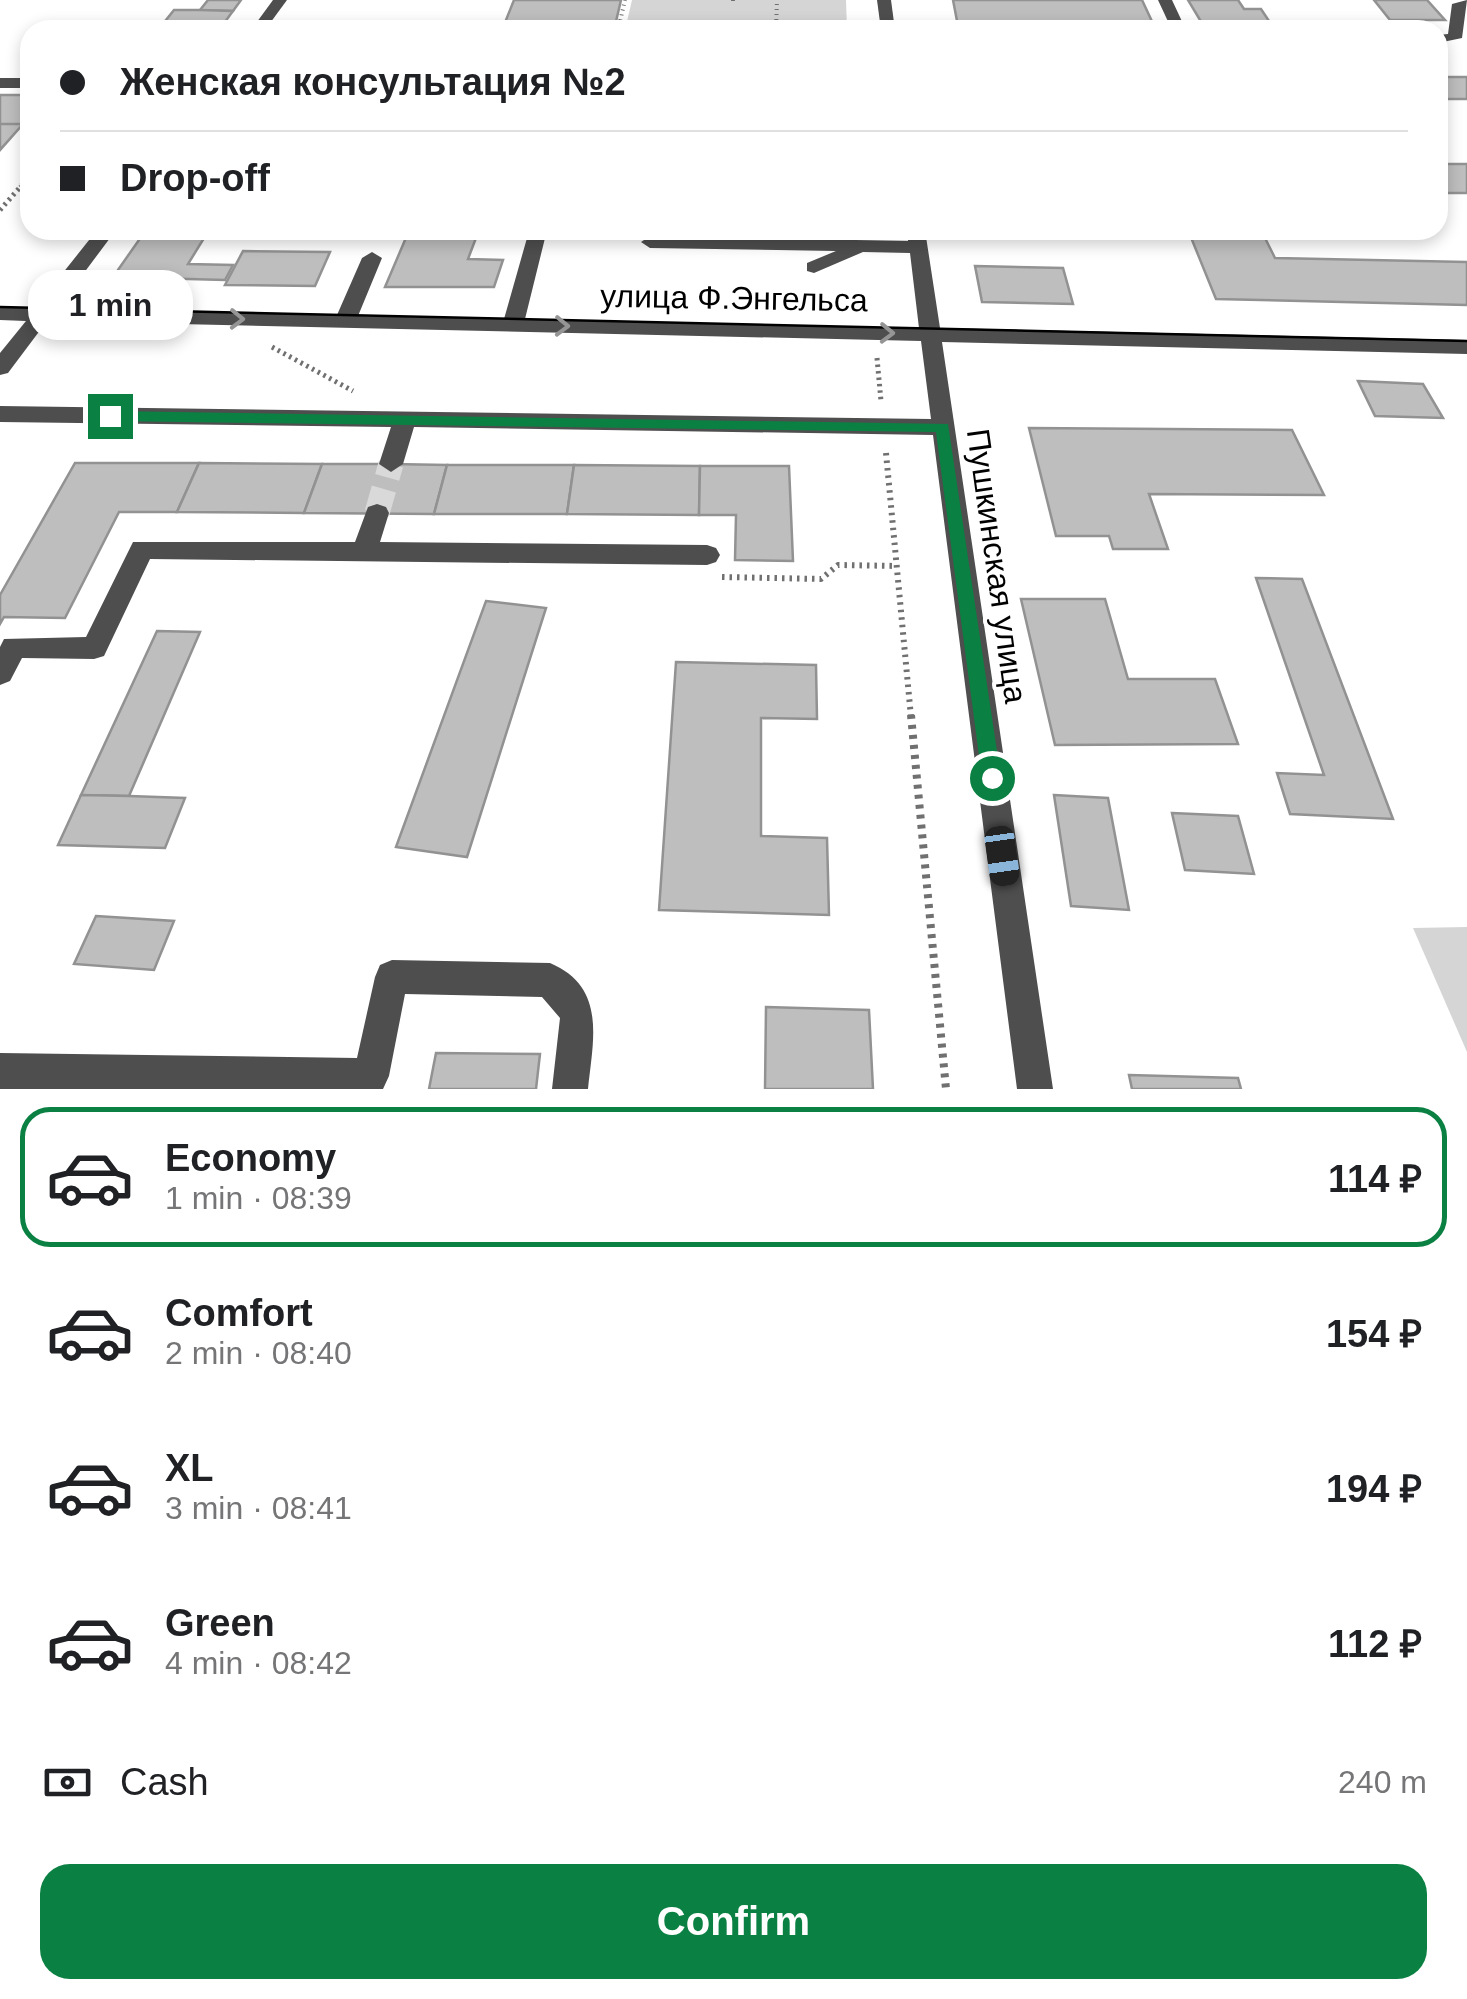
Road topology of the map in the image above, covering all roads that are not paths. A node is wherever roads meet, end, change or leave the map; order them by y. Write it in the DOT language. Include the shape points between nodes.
graph roads {
  1 [pos="1465,0"];
  2 [pos="1448,38"];
  3 [pos="99,240"];
  4 [pos="536,240"];
  5 [pos="904,240"];
  6 [pos="917,240"];
  7 [pos="650,242"];
  8 [pos="864,246"];
  9 [pos="372,258"];
  10 [pos="814,267"];
  11 [pos="0,314"];
  12 [pos="42,314"];
  13 [pos="345,321"];
  14 [pos="512,325"];
  15 [pos="930,334"];
  16 [pos="1467,347"];
  17 [pos="0,368"];
  18 [pos="0,414"];
  19 [pos="406,420"];
  20 [pos="943,427"];
  21 [pos="391,464"];
  22 [pos="376,514"];
  23 [pos="364,552"];
  24 [pos="707,556"];
  25 [pos="0,673"];
  26 [pos="0,1071"];
  27 [pos="570,1089"];
  28 [pos="1035,1089"];
  1 -- 2 [label="street" via="1455,38"];
  3 -- 12 [label="street"];
  4 -- 14 [label="street"];
  5 -- 8 [label="street"];
  6 -- 15 [label="street, Пушкинская улица"];
  7 -- 8 [label="street"];
  8 -- 10 [label="street"];
  9 -- 13 [label="street"];
  11 -- 12 [label="street, улица Ф.Энгельса"];
  12 -- 13 [label="street, улица Ф.Энгельса, one-way"];
  12 -- 17 [label="street"];
  13 -- 14 [label="street, улица Ф.Энгельса"];
  14 -- 15 [label="street, улица Ф.Энгельса, one-way"];
  15 -- 16 [label="street, улица Ф.Энгельса"];
  15 -- 20 [label="street, Пушкинская улица"];
  18 -- 19 [label="street"];
  19 -- 20 [label="street"];
  19 -- 21 [label="street"];
  20 -- 28 [label="street, Пушкинская улица"];
  22 -- 23 [label="street"];
  23 -- 24 [label="street"];
  23 -- 25 [label="street" via="142,549 94,648 14,647"];
  26 -- 27 [label="street" via="372,1076 392,978 550,980 578,1013"];
}
